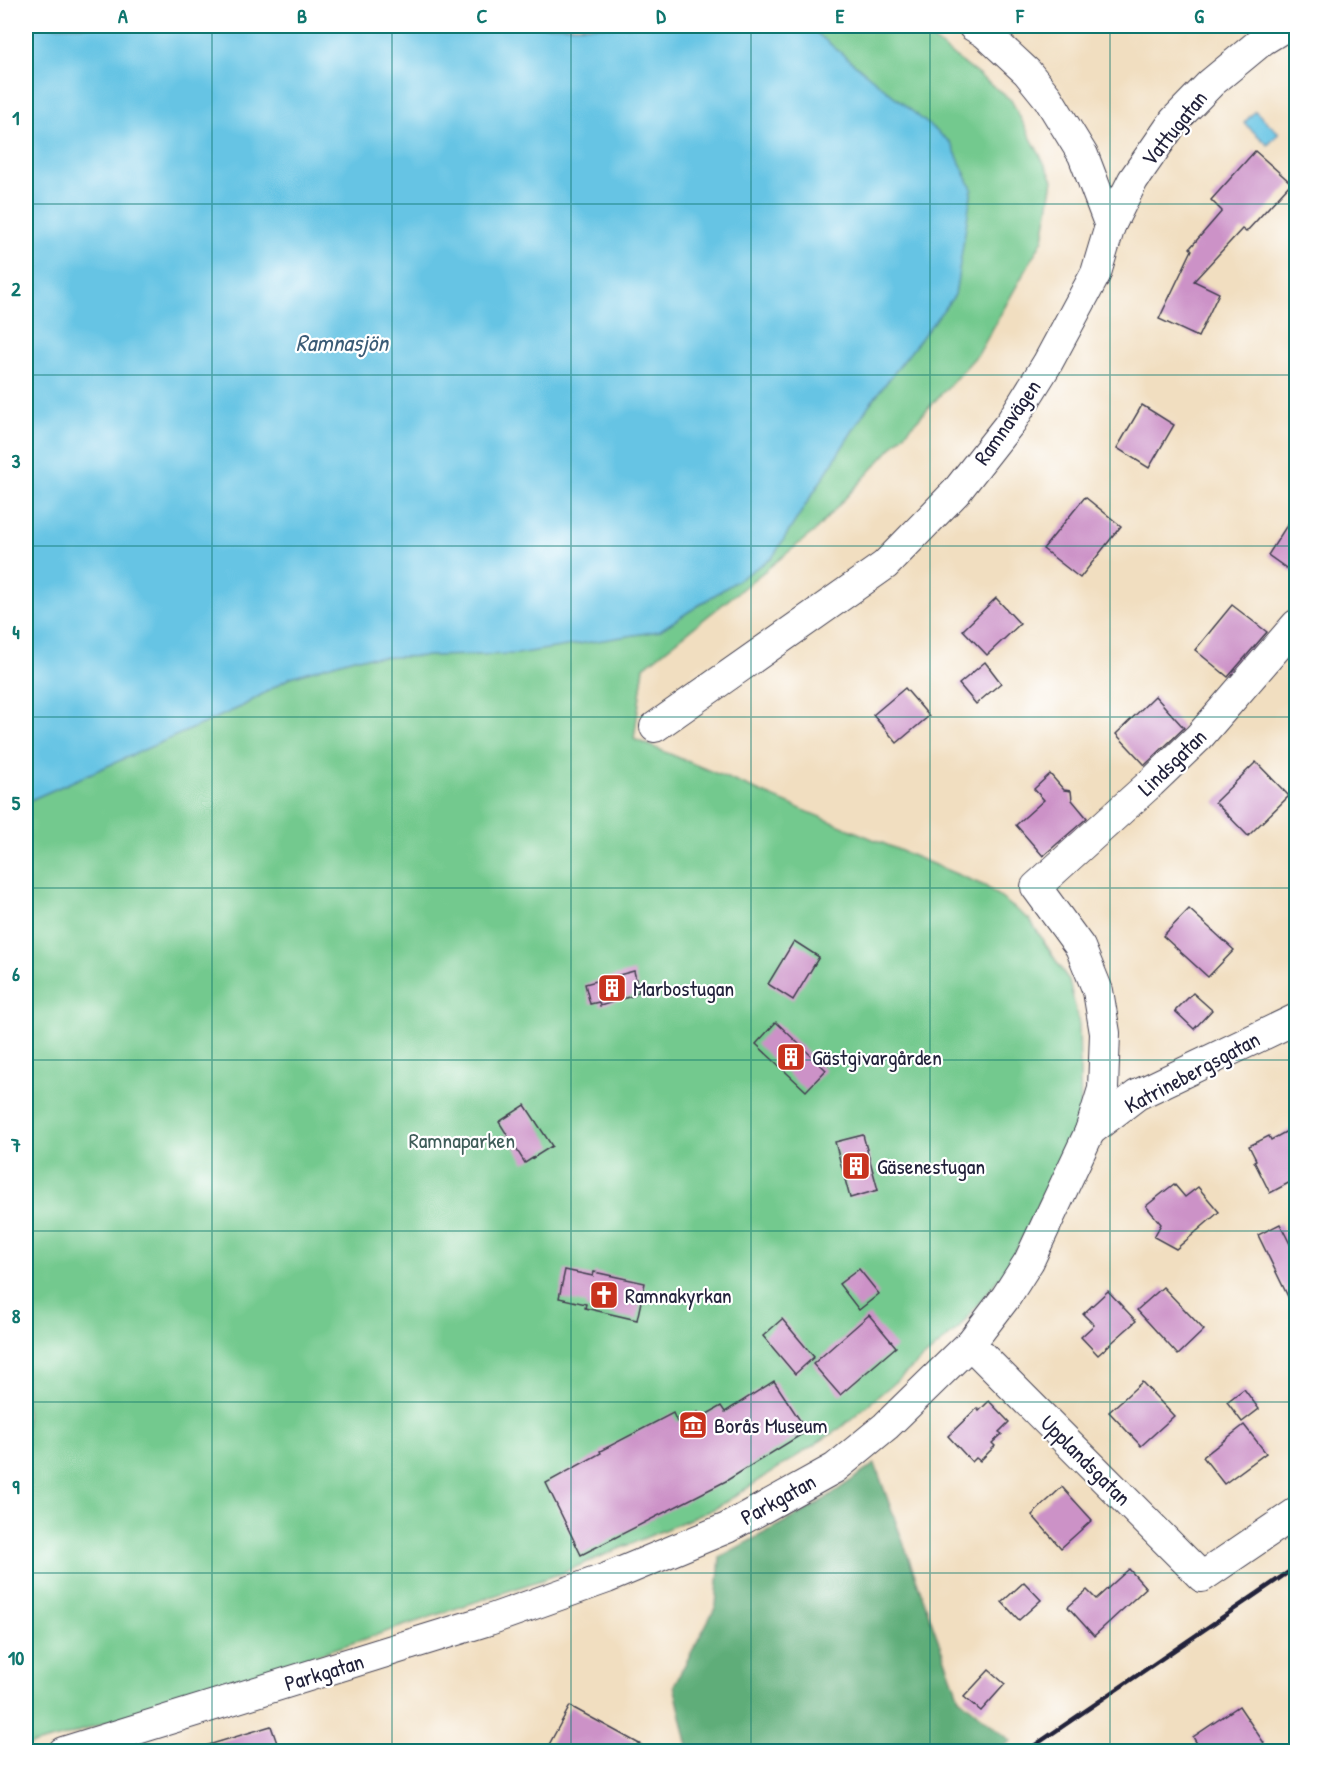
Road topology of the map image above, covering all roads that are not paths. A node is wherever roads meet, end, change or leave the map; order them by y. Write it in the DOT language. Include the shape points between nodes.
graph roads {
  1 [pos="1286,26"];
  2 [pos="983,28"];
  3 [pos="1110,226"];
  4 [pos="1296,625"];
  5 [pos="655,727"];
  6 [pos="1036,887"];
  7 [pos="1296,1019"];
  8 [pos="1090,1131"];
  9 [pos="970,1344"];
  10 [pos="1296,1514"];
  11 [pos="63,1752"];
  1 -- 3 [label="street, Vattugatan" via="1211,83 1174,121 1133,180"];
  2 -- 3 [label="street" via="1048,98 1083,155"];
  3 -- 5 [label="street, Ramnavägen" via="1096,273 1047,364 1011,422 956,492 885,565"];
  4 -- 6 [label="street, Lindsgatan" via="1199,737"];
  6 -- 8 [label="street, Parkgatan" via="1080,947 1098,992 1105,1034 1103,1089"];
  7 -- 8 [label="street, Katrinebergsgatan" via="1137,1095"];
  8 -- 9 [label="street, Parkgatan" via="1029,1261"];
  9 -- 10 [label="street, Upplandsgatan" via="1202,1577"];
  9 -- 11 [label="street, Parkgatan" via="886,1426 835,1468 727,1528 607,1578 489,1620"];
}
